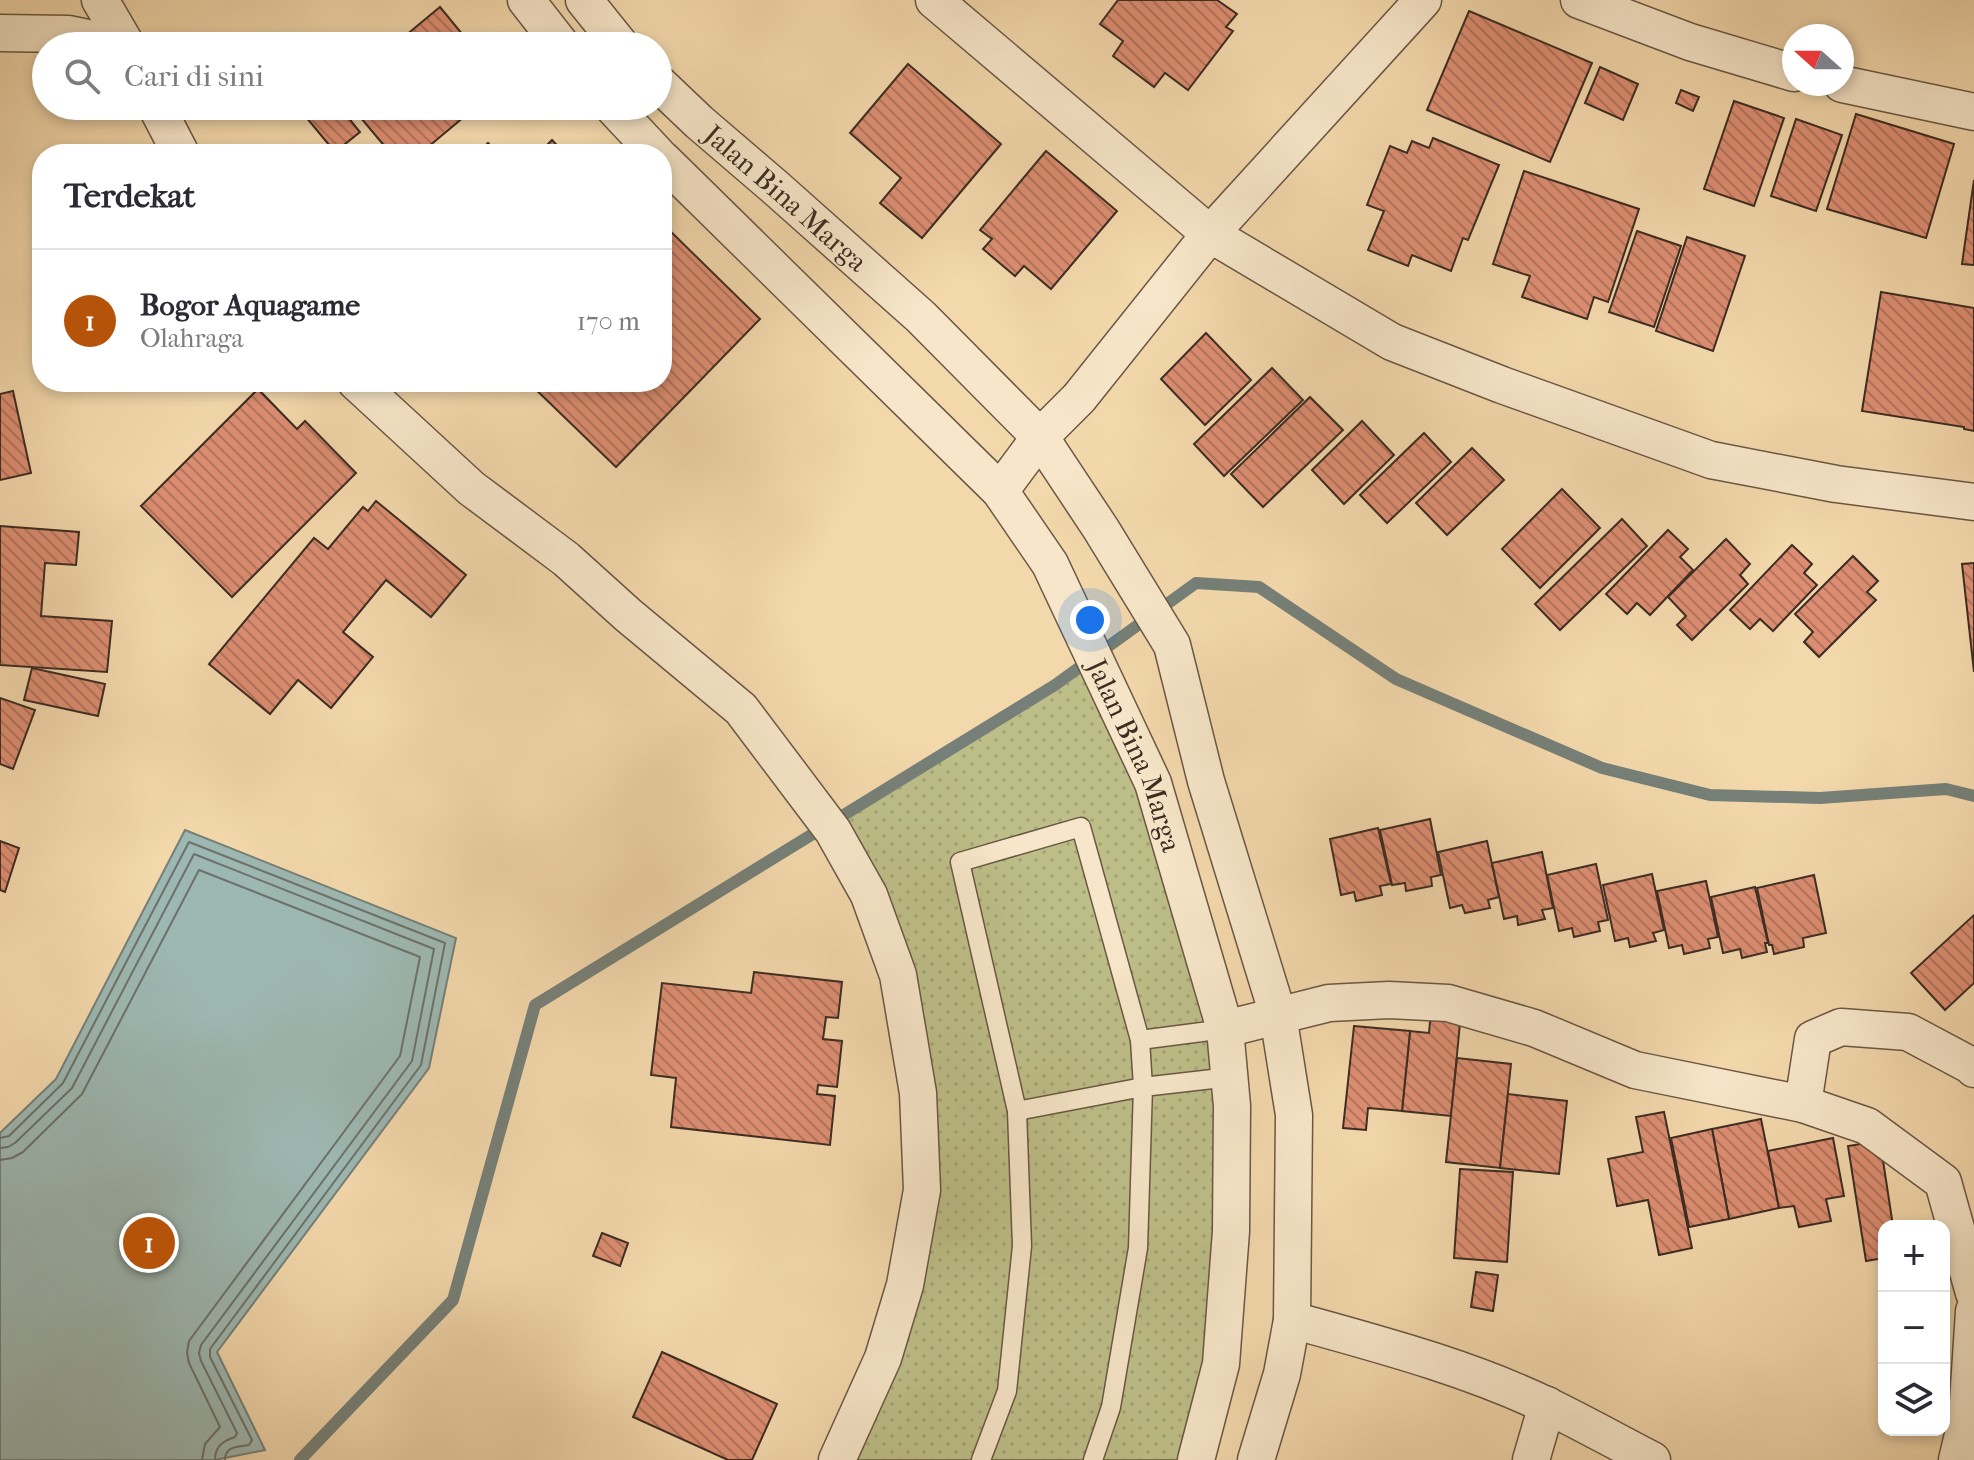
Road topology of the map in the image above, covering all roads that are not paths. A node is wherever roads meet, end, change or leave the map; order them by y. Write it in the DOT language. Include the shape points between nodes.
graph roads {
  1 [pos="100,0"];
  2 [pos="526,0"];
  3 [pos="584,0"];
  4 [pos="934,0"];
  5 [pos="1423,0"];
  6 [pos="1579,0"];
  7 [pos="118,32"];
  8 [pos="551,32"];
  9 [pos="610,32"];
  10 [pos="0,33"];
  11 [pos="32,33"];
  12 [pos="1782,69"];
  13 [pos="1854,87"];
  14 [pos="672,96"];
  15 [pos="1974,112"];
  16 [pos="163,120"];
  17 [pos="625,120"];
  18 [pos="176,144"];
  19 [pos="648,144"];
  20 [pos="672,169"];
  21 [pos="1210,234"];
  22 [pos="367,392"];
  23 [pos="1040,437"];
  24 [pos="1000,491"];
  25 [pos="1974,502"];
  26 [pos="1278,1015"];
  27 [pos="1225,1029"];
  28 [pos="1140,1040"];
  29 [pos="1974,1069"];
  30 [pos="1230,1077"];
  31 [pos="1143,1087"];
  32 [pos="1803,1104"];
  33 [pos="1017,1111"];
  34 [pos="1974,1293"];
  35 [pos="1974,1311"];
  36 [pos="1292,1320"];
  37 [pos="1547,1405"];
  38 [pos="837,1460"];
  39 [pos="981,1460"];
  40 [pos="1093,1460"];
  41 [pos="1196,1460"];
  42 [pos="1256,1460"];
  43 [pos="1531,1460"];
  44 [pos="1652,1460"];
  45 [pos="1957,1460"];
  1 -- 7 [label="street"];
  2 -- 8 [label="street"];
  3 -- 9 [label="street"];
  4 -- 21 [label="street"];
  5 -- 21 [label="street"];
  6 -- 12 [label="street"];
  10 -- 11 [label="street"];
  13 -- 15 [label="street"];
  14 -- 23 [label="street, Jalan Bina Marga" via="921,317"];
  16 -- 18 [label="street"];
  17 -- 19 [label="street, Jalan Bina Marga"];
  20 -- 24 [label="street, Jalan Bina Marga"];
  21 -- 23 [label="street" via="1079,398"];
  21 -- 25 [label="street" via="1392,342 1711,460"];
  22 -- 38 [label="street" via="471,488 566,559 741,709 833,831 869,895 898,975 918,1093 922,1190 905,1285 883,1358"];
  23 -- 24 [label="street"];
  23 -- 26 [label="street, Jalan Bina Marga" via="1172,645 1206,781"];
  24 -- 27 [label="street, Jalan Bina Marga" via="1050,564 1153,783"];
  26 -- 27 [label="street"];
  26 -- 32 [label="street" via="1329,1003 1448,1003 1534,1028 1635,1070"];
  26 -- 36 [label="street, Jalan Bina Marga" via="1294,1115"];
  27 -- 28 [label="lane"];
  27 -- 30 [label="street, Jalan Bina Marga"];
  28 -- 31 [label="lane"];
  28 -- 33 [label="lane" via="1081,827 960,862"];
  29 -- 32 [label="street" via="1908,1032 1841,1027 1813,1039"];
  30 -- 31 [label="lane"];
  30 -- 41 [label="street, Jalan Bina Marga" via="1231,1231 1221,1364"];
  31 -- 33 [label="lane"];
  31 -- 40 [label="lane" via="1138,1248 1111,1407"];
  32 -- 34 [label="street" via="1867,1126 1943,1182"];
  33 -- 39 [label="lane" via="1022,1246 1007,1391"];
  35 -- 45 [label="street" via="1967,1418"];
  36 -- 37 [label="street" via="1441,1365"];
  36 -- 42 [label="street, Jalan Bina Marga"];
  37 -- 43 [label="street"];
  37 -- 44 [label="street"];
}
